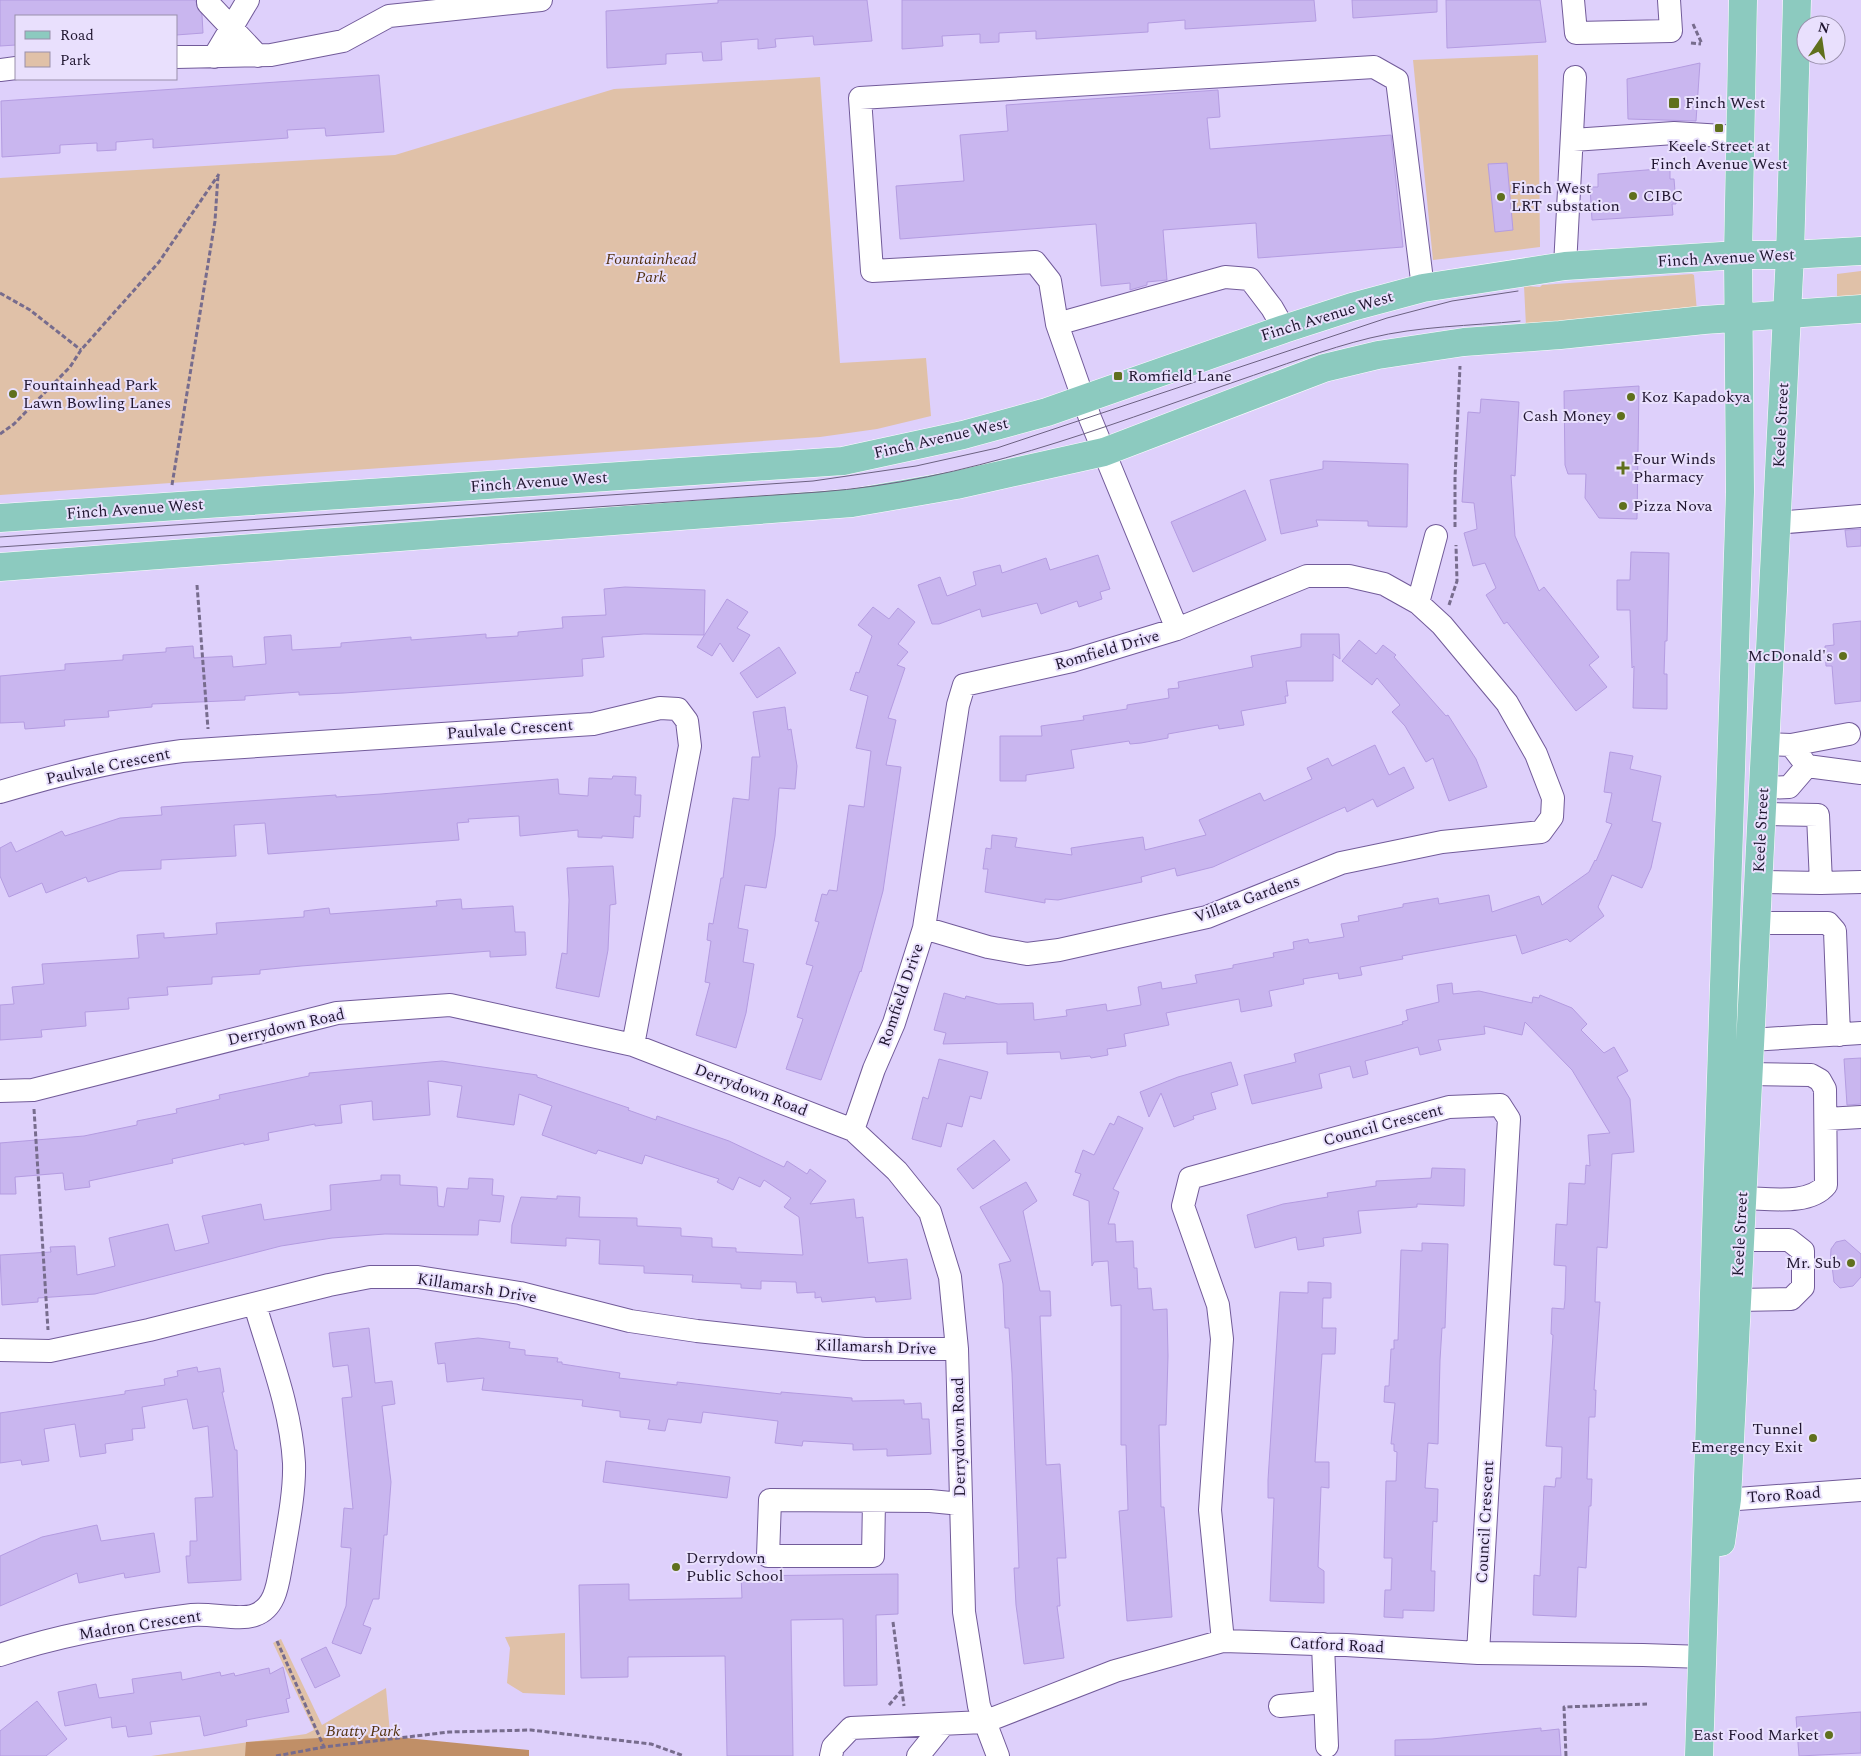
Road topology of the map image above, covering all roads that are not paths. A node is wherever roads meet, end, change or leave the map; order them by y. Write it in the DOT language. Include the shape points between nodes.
graph roads {
  1 [pos="208,0"];
  2 [pos="248,0"];
  3 [pos="541,0"];
  4 [pos="1573,0"];
  5 [pos="1669,0"];
  6 [pos="1742,0"];
  7 [pos="1798,0"];
  8 [pos="389,7"];
  9 [pos="233,26"];
  10 [pos="258,56"];
  11 [pos="178,57"];
  12 [pos="214,57"];
  13 [pos="15,68"];
  14 [pos="0,70"];
  15 [pos="1575,77"];
  16 [pos="1739,137"];
  17 [pos="1572,140"];
  18 [pos="1861,251"];
  19 [pos="1738,255"];
  20 [pos="1790,255"];
  21 [pos="1565,266"];
  22 [pos="1423,288"];
  23 [pos="1861,309"];
  24 [pos="1787,315"];
  25 [pos="1738,318"];
  26 [pos="1057,324"];
  27 [pos="1284,329"];
  28 [pos="1083,398"];
  29 [pos="1104,452"];
  30 [pos="1861,516"];
  31 [pos="0,518"];
  32 [pos="1776,523"];
  33 [pos="1436,536"];
  34 [pos="0,567"];
  35 [pos="1418,603"];
  36 [pos="1177,630"];
  37 [pos="1848,734"];
  38 [pos="1778,745"];
  39 [pos="1807,766"];
  40 [pos="1861,772"];
  41 [pos="1763,788"];
  42 [pos="1,791"];
  43 [pos="1761,814"];
  44 [pos="1542,832"];
  45 [pos="1758,882"];
  46 [pos="1861,882"];
  47 [pos="1822,883"];
  48 [pos="1756,923"];
  49 [pos="924,928"];
  50 [pos="1850,1034"];
  51 [pos="1750,1040"];
  52 [pos="633,1044"];
  53 [pos="1748,1074"];
  54 [pos="0,1091"];
  55 [pos="1861,1117"];
  56 [pos="1826,1119"];
  57 [pos="853,1130"];
  58 [pos="1742,1198"];
  59 [pos="1740,1240"];
  60 [pos="1737,1300"];
  61 [pos="255,1305"];
  62 [pos="957,1349"];
  63 [pos="0,1350"];
  64 [pos="1861,1490"];
  65 [pos="1716,1500"];
  66 [pos="874,1501"];
  67 [pos="961,1504"];
  68 [pos="1223,1641"];
  69 [pos="1323,1644"];
  70 [pos="1478,1653"];
  71 [pos="0,1655"];
  72 [pos="1704,1658"];
  73 [pos="1325,1702"];
  74 [pos="1280,1706"];
  75 [pos="984,1722"];
  76 [pos="943,1725"];
  77 [pos="1327,1746"];
  78 [pos="831,1756"];
  79 [pos="918,1756"];
  80 [pos="998,1756"];
  81 [pos="1699,1756"];
  1 -- 9 [label="street"];
  2 -- 9 [label="street"];
  3 -- 8 [label="street"];
  4 -- 5 [label="street" via="1576,33 1671,31"];
  6 -- 16 [label="main road, Keele Street"];
  7 -- 20 [label="main road, Keele Street"];
  8 -- 10 [label="street" via="389,16 343,41"];
  9 -- 10 [label="street"];
  9 -- 12 [label="street"];
  10 -- 12 [label="street"];
  11 -- 12 [label="street"];
  13 -- 14 [label="street"];
  15 -- 17 [label="street"];
  16 -- 17 [label="street" via="1674,133"];
  16 -- 19 [label="main road, Keele Street"];
  17 -- 21 [label="street"];
  18 -- 20 [label="main road, Finch Avenue West"];
  19 -- 20 [label="main road, Finch Avenue West"];
  19 -- 21 [label="main road, Finch Avenue West"];
  19 -- 25 [label="main road, Keele Street"];
  20 -- 24 [label="main road, Keele Street"];
  21 -- 22 [label="main road, Finch Avenue West"];
  22 -- 26 [label="street" via="1397,80 1374,67 860,98 872,271 1035,262 1050,281"];
  22 -- 27 [label="main road, Finch Avenue West"];
  23 -- 24 [label="main road"];
  24 -- 25 [label="main road"];
  24 -- 32 [label="main road, Keele Street"];
  25 -- 29 [label="main road" via="1464,342 1386,353 1324,368"];
  25 -- 65 [label="main road, Keele Street" via="1740,502"];
  26 -- 27 [label="street" via="1225,277 1250,279"];
  26 -- 28 [label="street"];
  27 -- 28 [label="main road, Finch Avenue West"];
  28 -- 29 [label="street"];
  28 -- 31 [label="main road, Finch Avenue West" via="1047,412 963,435 843,461"];
  29 -- 34 [label="main road" via="956,485 852,503"];
  29 -- 36 [label="street"];
  30 -- 32 [label="street"];
  32 -- 38 [label="main road, Keele Street"];
  33 -- 35 [label="street"];
  35 -- 36 [label="street, Romfield Drive" via="1384,584 1350,576 1308,576"];
  35 -- 44 [label="street, Romfield Drive" via="1442,625 1507,703 1536,754 1553,798 1552,817"];
  36 -- 49 [label="street, Romfield Drive" via="1072,661 964,685 958,705"];
  37 -- 38 [label="street"];
  38 -- 39 [label="street"];
  38 -- 41 [label="main road, Keele Street"];
  39 -- 40 [label="street"];
  39 -- 41 [label="street" via="1790,787"];
  41 -- 43 [label="main road, Keele Street"];
  42 -- 52 [label="street, Paulvale Crescent" via="133,758 593,724 660,708 678,710 687,721 690,746"];
  43 -- 45 [label="main road, Keele Street"];
  43 -- 47 [label="street" via="1818,815"];
  44 -- 49 [label="street, Villata Gardens" via="1442,842 1341,863 1207,917 1059,950 1027,954 988,947"];
  45 -- 47 [label="street"];
  45 -- 48 [label="main road, Keele Street"];
  46 -- 47 [label="street"];
  48 -- 50 [label="street" via="1828,923 1835,931"];
  48 -- 51 [label="main road, Keele Street"];
  49 -- 57 [label="street, Romfield Drive" via="894,1023 874,1068"];
  50 -- 51 [label="street"];
  51 -- 53 [label="main road, Keele Street"];
  52 -- 54 [label="street, Derrydown Road" via="450,1005 337,1012 33,1090"];
  52 -- 57 [label="street, Derrydown Road"];
  53 -- 56 [label="street" via="1810,1075 1820,1080 1825,1089"];
  53 -- 58 [label="main road, Keele Street"];
  55 -- 56 [label="street"];
  56 -- 58 [label="street" via="1826,1185 1820,1193 1807,1198"];
  57 -- 62 [label="street, Derrydown Road" via="897,1171 930,1212 950,1277"];
  58 -- 59 [label="main road, Keele Street"];
  59 -- 60 [label="main road, Keele Street"];
  59 -- 60 [label="street" via="1789,1240 1802,1251 1803,1287 1791,1299"];
  60 -- 65 [label="main road, Keele Street"];
  61 -- 62 [label="street, Killamarsh Drive" via="370,1277 418,1277 520,1293 630,1321 697,1331 864,1349"];
  61 -- 63 [label="street, Killamarsh Drive" via="50,1351"];
  61 -- 71 [label="street, Madron Crescent" via="281,1392 294,1462 278,1585 266,1609 243,1619 211,1614 95,1630 25,1645"];
  62 -- 67 [label="street, Derrydown Road"];
  64 -- 65 [label="street, Toro Road"];
  65 -- 72 [label="main road, Keele Street"];
  66 -- 66 [label="street" via="770,1500 768,1556 873,1556"];
  66 -- 67 [label="street" via="930,1500"];
  67 -- 75 [label="street, Derrydown Road" via="964,1612"];
  68 -- 69 [label="street, Catford Road"];
  68 -- 70 [label="street, Council Crescent" via="1210,1510 1222,1339 1218,1305 1183,1206 1190,1178 1448,1107 1500,1105 1509,1119"];
  68 -- 75 [label="street, Catford Road" via="1115,1671"];
  69 -- 70 [label="street, Catford Road"];
  69 -- 73 [label="street"];
  70 -- 72 [label="street, Catford Road" via="1643,1654"];
  72 -- 81 [label="main road, Keele Street"];
  73 -- 74 [label="street"];
  73 -- 77 [label="street"];
  75 -- 76 [label="street, Catford Road"];
  75 -- 80 [label="street, Derrydown Road"];
  76 -- 78 [label="street, Catford Road" via="851,1728 833,1747"];
  76 -- 79 [label="street"];
}
